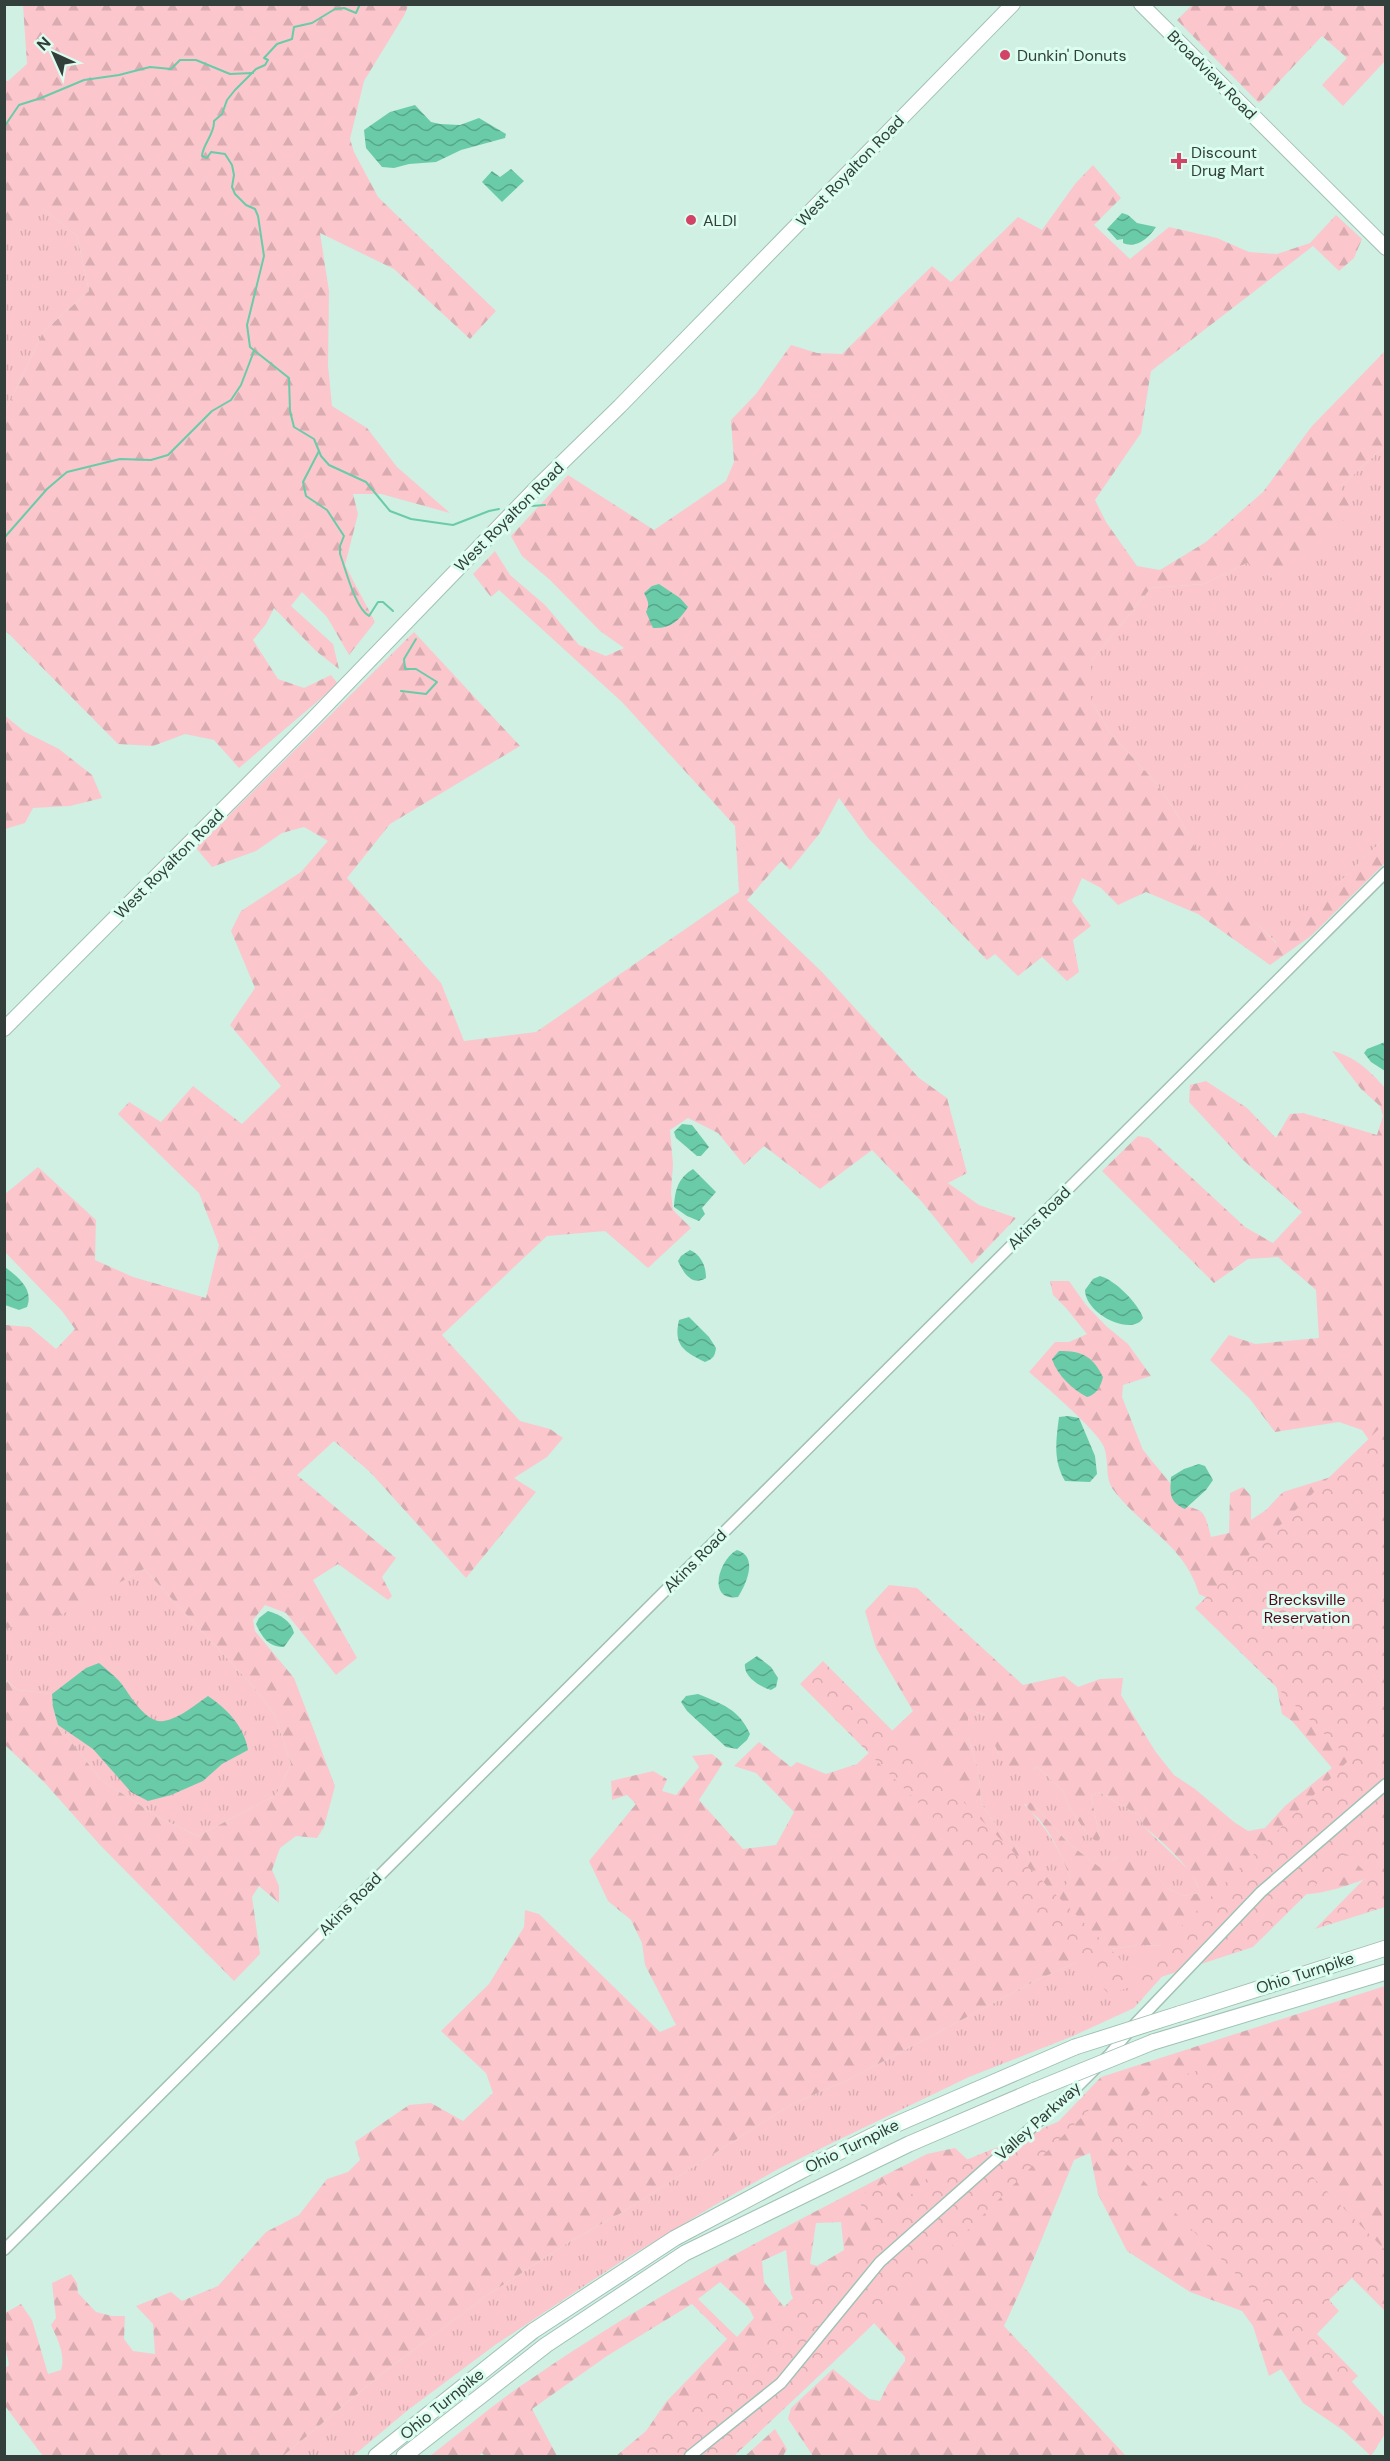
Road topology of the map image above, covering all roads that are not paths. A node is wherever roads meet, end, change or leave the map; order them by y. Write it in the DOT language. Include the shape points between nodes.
graph roads {
  1 [pos="1013,4"];
  2 [pos="1141,4"];
  3 [pos="1386,248"];
  4 [pos="1386,872"];
  5 [pos="4,1029"];
  6 [pos="1386,1784"];
  7 [pos="1386,1948"];
  8 [pos="1386,1972"];
  9 [pos="4,2250"];
  10 [pos="376,2457"];
  11 [pos="404,2457"];
  12 [pos="690,2457"];
  1 -- 5 [label="main road, West Royalton Road"];
  2 -- 3 [label="main road, Broadview Road"];
  4 -- 9 [label="street, Akins Road"];
  6 -- 12 [label="street, Valley Parkway" via="1261,1892 1073,2091 880,2262 781,2383"];
  7 -- 10 [label="highway, Ohio Turnpike, bridge" via="1075,2047 803,2169 675,2238 533,2331"];
  8 -- 11 [label="highway, Ohio Turnpike, bridge" via="1153,2042 909,2144 685,2253 546,2345"];
}
